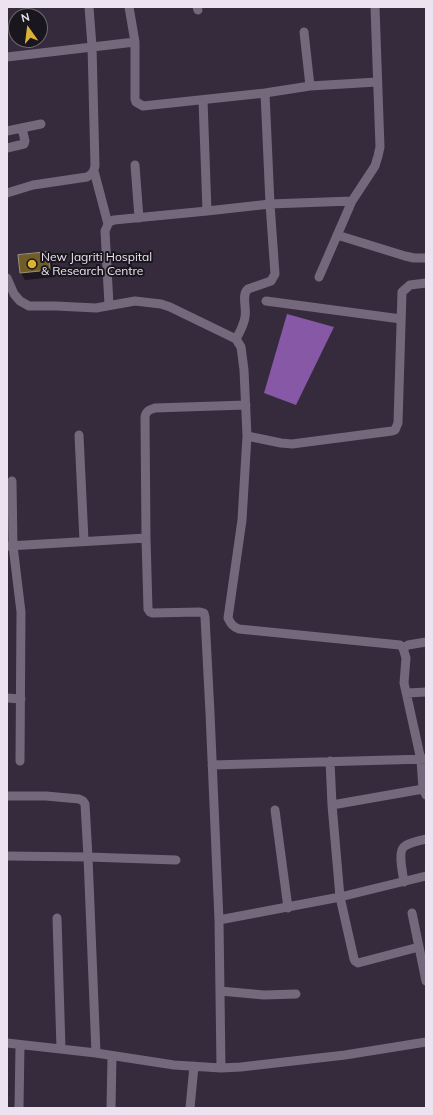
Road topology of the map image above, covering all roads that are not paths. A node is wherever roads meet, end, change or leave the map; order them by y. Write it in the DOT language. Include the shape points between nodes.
graph roads {
  1 [pos="89,7"];
  2 [pos="129,7"];
  3 [pos="375,7"];
  4 [pos="304,32"];
  5 [pos="135,42"];
  6 [pos="92,46"];
  7 [pos="7,57"];
  8 [pos="377,82"];
  9 [pos="310,86"];
  10 [pos="265,93"];
  11 [pos="203,100"];
  12 [pos="41,124"];
  13 [pos="22,128"];
  14 [pos="7,132"];
  15 [pos="7,148"];
  16 [pos="135,165"];
  17 [pos="94,171"];
  18 [pos="7,193"];
  19 [pos="352,201"];
  20 [pos="270,204"];
  21 [pos="207,211"];
  22 [pos="139,218"];
  23 [pos="108,224"];
  24 [pos="337,235"];
  25 [pos="426,258"];
  26 [pos="319,277"];
  27 [pos="7,278"];
  28 [pos="426,283"];
  29 [pos="266,301"];
  30 [pos="109,305"];
  31 [pos="401,319"];
  32 [pos="236,339"];
  33 [pos="246,405"];
  34 [pos="79,435"];
  35 [pos="247,436"];
  36 [pos="12,481"];
  37 [pos="146,538"];
  38 [pos="84,542"];
  39 [pos="10,546"];
  40 [pos="426,642"];
  41 [pos="403,648"];
  42 [pos="426,692"];
  43 [pos="407,693"];
  44 [pos="7,698"];
  45 [pos="21,699"];
  46 [pos="424,760"];
  47 [pos="20,761"];
  48 [pos="330,761"];
  49 [pos="212,765"];
  50 [pos="424,792"];
  51 [pos="7,796"];
  52 [pos="332,805"];
  53 [pos="275,810"];
  54 [pos="426,839"];
  55 [pos="7,856"];
  56 [pos="88,858"];
  57 [pos="176,860"];
  58 [pos="426,876"];
  59 [pos="404,882"];
  60 [pos="340,897"];
  61 [pos="288,908"];
  62 [pos="412,913"];
  63 [pos="57,918"];
  64 [pos="219,920"];
  65 [pos="419,947"];
  66 [pos="426,981"];
  67 [pos="220,991"];
  68 [pos="296,994"];
  69 [pos="426,1042"];
  70 [pos="7,1043"];
  71 [pos="20,1045"];
  72 [pos="61,1049"];
  73 [pos="96,1053"];
  74 [pos="112,1056"];
  75 [pos="194,1066"];
  76 [pos="221,1068"];
  77 [pos="19,1108"];
  78 [pos="111,1108"];
  79 [pos="190,1108"];
  1 -- 6 [label="street"];
  2 -- 5 [label="street"];
  3 -- 8 [label="street"];
  4 -- 9 [label="street"];
  5 -- 6 [label="street"];
  5 -- 11 [label="street" via="136,102 143,106"];
  6 -- 7 [label="street"];
  6 -- 17 [label="street"];
  8 -- 9 [label="street"];
  8 -- 19 [label="street" via="380,147 375,166"];
  9 -- 10 [label="street"];
  10 -- 11 [label="street"];
  10 -- 20 [label="street"];
  11 -- 21 [label="street"];
  12 -- 13 [label="street"];
  13 -- 14 [label="street"];
  13 -- 15 [label="street" via="24,144"];
  16 -- 22 [label="street"];
  17 -- 18 [label="street" via="87,177 32,185"];
  17 -- 23 [label="street"];
  19 -- 20 [label="street"];
  19 -- 24 [label="street"];
  20 -- 21 [label="street"];
  20 -- 32 [label="street" via="275,274 270,281 246,291 245,318"];
  21 -- 22 [label="street"];
  22 -- 23 [label="street" via="114,220"];
  23 -- 30 [label="street" via="105,231"];
  24 -- 25 [label="street" via="405,256"];
  24 -- 26 [label="street"];
  27 -- 30 [label="street" via="14,294 25,305 96,308"];
  28 -- 31 [label="street" via="410,285 402,292"];
  29 -- 31 [label="street"];
  30 -- 32 [label="street" via="134,301 161,304"];
  31 -- 35 [label="street" via="398,423 395,430 292,444"];
  32 -- 33 [label="street" via="241,347"];
  33 -- 35 [label="street"];
  33 -- 37 [label="street" via="155,408 146,413"];
  34 -- 38 [label="street"];
  35 -- 41 [label="street" via="242,520 228,618 231,623 239,629 400,645"];
  36 -- 39 [label="street"];
  37 -- 38 [label="street"];
  37 -- 49 [label="street" via="150,612 204,613"];
  38 -- 39 [label="street"];
  39 -- 45 [label="street" via="21,612"];
  40 -- 41 [label="street"];
  41 -- 43 [label="street" via="406,658 404,683"];
  42 -- 43 [label="street"];
  43 -- 46 [label="street"];
  44 -- 45 [label="street"];
  45 -- 47 [label="street"];
  46 -- 48 [label="street"];
  46 -- 50 [label="street"];
  48 -- 49 [label="street"];
  48 -- 52 [label="street"];
  49 -- 64 [label="street"];
  50 -- 52 [label="street"];
  51 -- 56 [label="street" via="46,796 83,801"];
  52 -- 60 [label="street"];
  53 -- 61 [label="street"];
  54 -- 59 [label="street" via="404,846 401,850"];
  55 -- 56 [label="street"];
  56 -- 57 [label="street"];
  56 -- 73 [label="street"];
  58 -- 59 [label="street"];
  59 -- 60 [label="street"];
  60 -- 61 [label="street"];
  60 -- 65 [label="street" via="354,959 358,963"];
  61 -- 64 [label="street"];
  62 -- 65 [label="street"];
  63 -- 72 [label="street"];
  64 -- 67 [label="street"];
  65 -- 66 [label="street"];
  67 -- 68 [label="street" via="264,995"];
  67 -- 76 [label="street"];
  69 -- 76 [label="street" via="241,1068"];
  70 -- 71 [label="street"];
  71 -- 72 [label="street"];
  71 -- 77 [label="street"];
  72 -- 73 [label="street"];
  73 -- 74 [label="street"];
  74 -- 75 [label="street"];
  74 -- 78 [label="street"];
  75 -- 76 [label="street"];
  75 -- 79 [label="street"];
}
